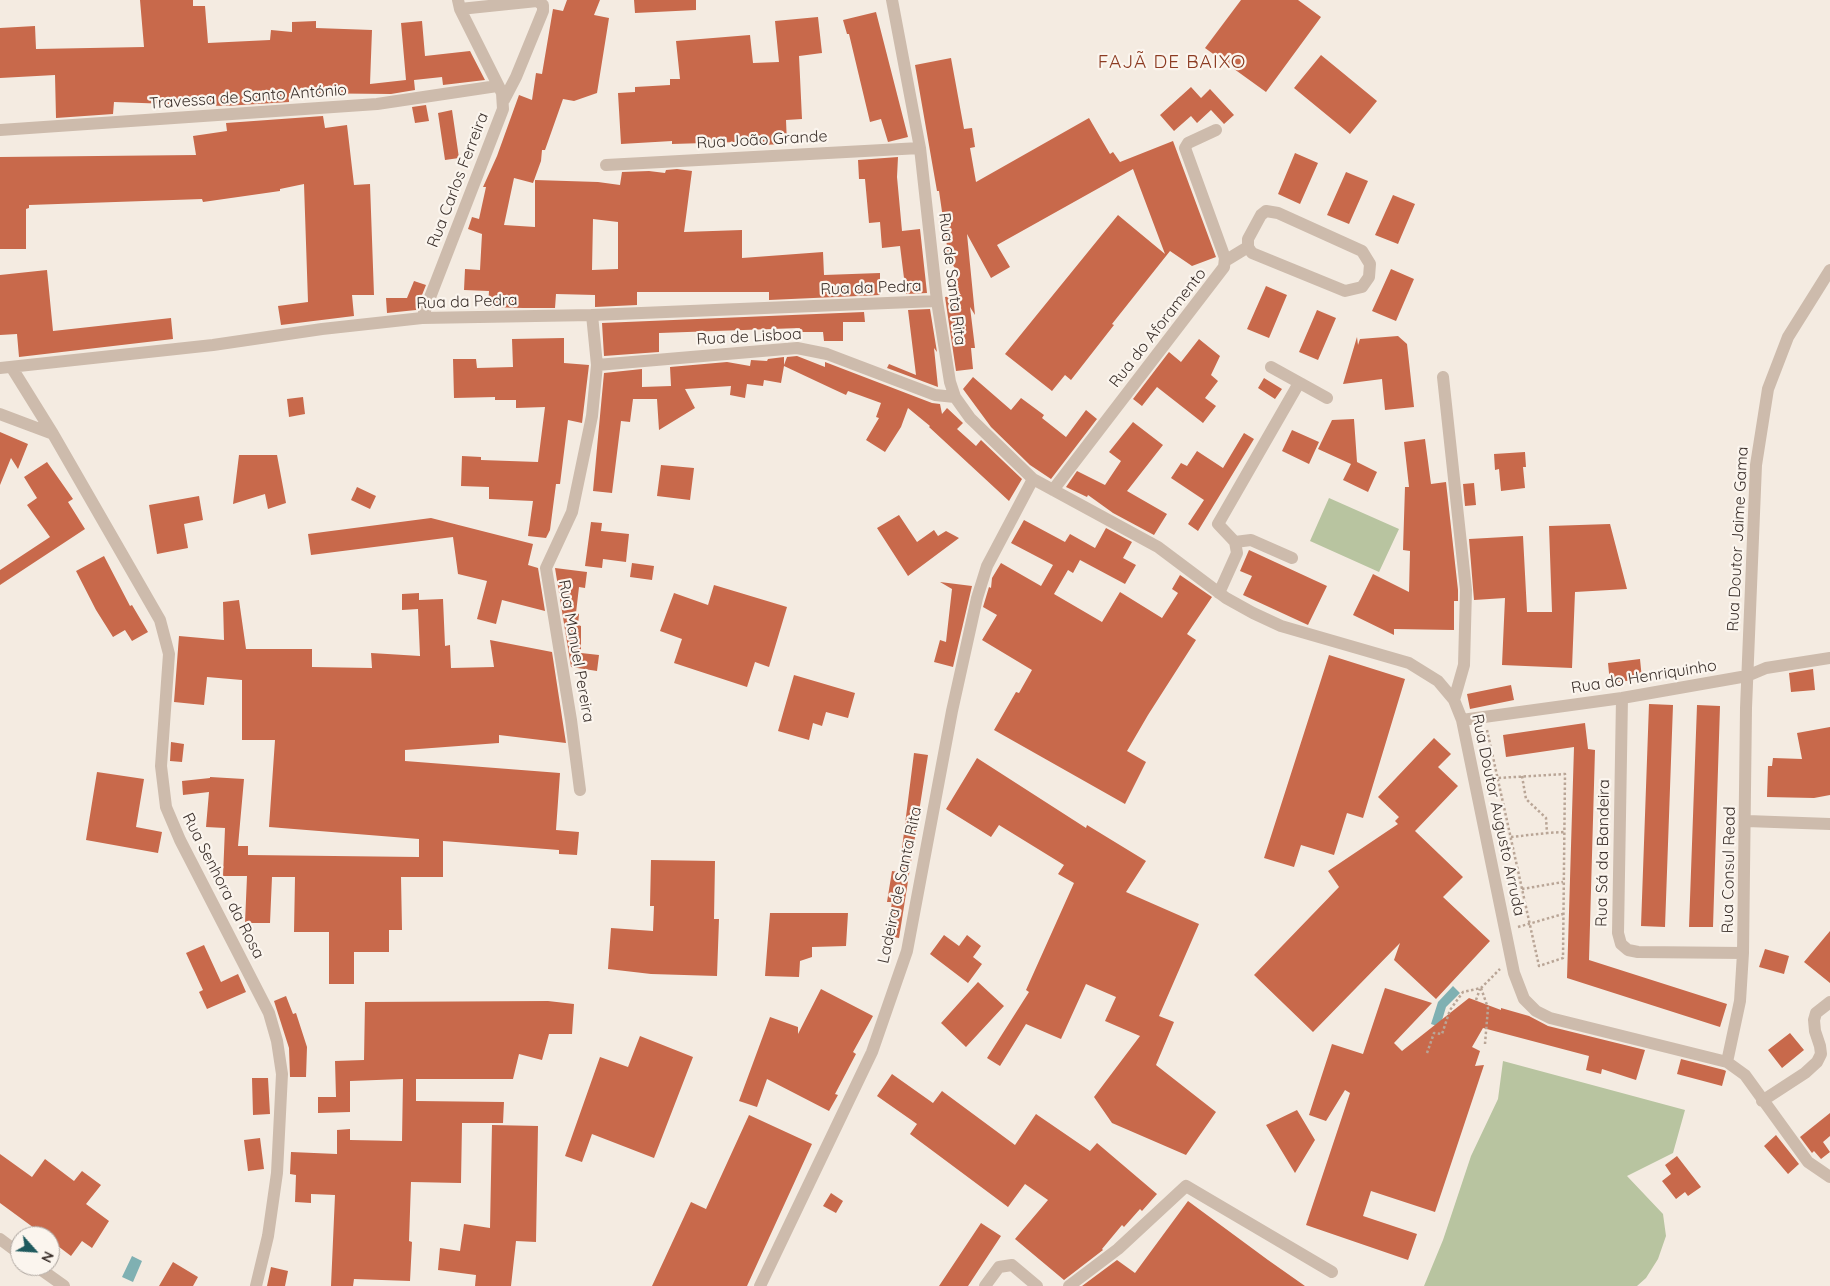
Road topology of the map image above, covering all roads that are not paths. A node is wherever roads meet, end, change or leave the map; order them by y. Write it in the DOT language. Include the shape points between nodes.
graph roads {
  1 [pos="892,0"];
  2 [pos="458,3"];
  3 [pos="497,86"];
  4 [pos="504,100"];
  5 [pos="0,130"];
  6 [pos="1216,130"];
  7 [pos="920,148"];
  8 [pos="606,165"];
  9 [pos="1248,247"];
  10 [pos="1226,261"];
  11 [pos="1830,270"];
  12 [pos="937,302"];
  13 [pos="592,315"];
  14 [pos="422,318"];
  15 [pos="597,365"];
  16 [pos="6,368"];
  17 [pos="1271,368"];
  18 [pos="1443,377"];
  19 [pos="1299,383"];
  20 [pos="955,397"];
  21 [pos="1326,398"];
  22 [pos="0,414"];
  23 [pos="53,434"];
  24 [pos="1032,479"];
  25 [pos="1053,490"];
  26 [pos="1235,542"];
  27 [pos="1292,558"];
  28 [pos="1219,593"];
  29 [pos="1830,658"];
  30 [pos="1747,676"];
  31 [pos="1622,698"];
  32 [pos="1454,700"];
  33 [pos="1462,720"];
  34 [pos="580,790"];
  35 [pos="1747,821"];
  36 [pos="1830,824"];
  37 [pos="1744,953"];
  38 [pos="1830,1002"];
  39 [pos="1727,1062"];
  40 [pos="1762,1101"];
  41 [pos="1830,1177"];
  42 [pos="1332,1272"];
  43 [pos="50,1276"];
  44 [pos="64,1286"];
  45 [pos="256,1286"];
  46 [pos="760,1286"];
  47 [pos="985,1286"];
  48 [pos="1037,1286"];
  49 [pos="1069,1286"];
  1 -- 7 [label="street, Rua de Santa Rita"];
  2 -- 3 [label="street, Rua Carlos Ferreira"];
  2 -- 4 [label="street" via="537,1 543,5"];
  3 -- 4 [label="street, Rua Carlos Ferreira"];
  3 -- 5 [label="street, Travessa de Santo António" via="377,104"];
  4 -- 14 [label="street, Rua Carlos Ferreira"];
  6 -- 10 [label="street, Rua do Aforamento" via="1188,143 1185,148"];
  7 -- 8 [label="street, Rua João Grande"];
  7 -- 12 [label="street, Rua de Santa Rita"];
  9 -- 9 [label="street" via="1252,253 1345,292 1362,287 1370,277 1370,264 1362,251 1272,211 1261,216 1248,239"];
  9 -- 10 [label="street"];
  10 -- 25 [label="street, Rua do Aforamento" via="1219,276"];
  11 -- 30 [label="street, Rua Doutor Jaime Gama" via="1788,337 1768,389 1756,465"];
  12 -- 13 [label="street, Rua da Pedra"];
  12 -- 20 [label="street, Rua de Santa Rita"];
  13 -- 14 [label="street, Rua da Pedra"];
  13 -- 15 [label="street, Rua Manuel Pereira"];
  14 -- 16 [label="street, Rua da Pedra"];
  15 -- 20 [label="street, Rua de Lisboa" via="797,348 827,354 935,395"];
  15 -- 34 [label="street, Rua Manuel Pereira" via="592,416 576,499 546,568"];
  16 -- 23 [label="street, Rua Senhora da Rosa"];
  17 -- 19 [label="street"];
  18 -- 32 [label="street" via="1466,590 1464,665"];
  19 -- 21 [label="street"];
  19 -- 26 [label="street" via="1218,524"];
  20 -- 24 [label="street, Rua de Santa Rita" via="985,435"];
  22 -- 23 [label="street"];
  23 -- 45 [label="street, Rua Senhora da Rosa" via="160,620 169,654 161,766 166,807 269,1013 277,1041 282,1074 277,1173 268,1236"];
  24 -- 25 [label="street, Rua de Santa Rita"];
  24 -- 46 [label="street, Ladeira de Santa Rita" via="987,566 977,598 950,721 907,951 872,1052"];
  25 -- 28 [label="street, Rua Doutor Augusto Arruda" via="1158,547"];
  26 -- 27 [label="street" via="1250,540"];
  26 -- 28 [label="street" via="1237,552"];
  28 -- 32 [label="street, Rua Doutor Augusto Arruda" via="1281,626 1409,663 1438,680"];
  29 -- 30 [label="street, Rua do Henriquinho" via="1766,668"];
  30 -- 31 [label="street, Rua do Henriquinho"];
  30 -- 35 [label="street, Rua Consul Read"];
  31 -- 33 [label="street, Rua do Henriquinho"];
  31 -- 37 [label="street, Rua Sá da Bandeira" via="1618,933 1621,944 1638,952"];
  32 -- 33 [label="street, Rua Doutor Augusto Arruda"];
  33 -- 39 [label="street, Rua Doutor Augusto Arruda" via="1514,973 1524,999 1536,1011 1550,1018"];
  35 -- 36 [label="street"];
  35 -- 37 [label="street, Rua Consul Read"];
  37 -- 39 [label="street, Rua Consul Read" via="1740,1001"];
  38 -- 40 [label="street" via="1816,1013 1814,1020 1821,1054 1817,1062"];
  39 -- 40 [label="street" via="1745,1075"];
  40 -- 41 [label="street" via="1808,1162"];
  42 -- 49 [label="street" via="1186,1186 1118,1249"];
  43 -- 44 [label="street"];
  47 -- 48 [label="street" via="999,1268 1012,1265"];
}
